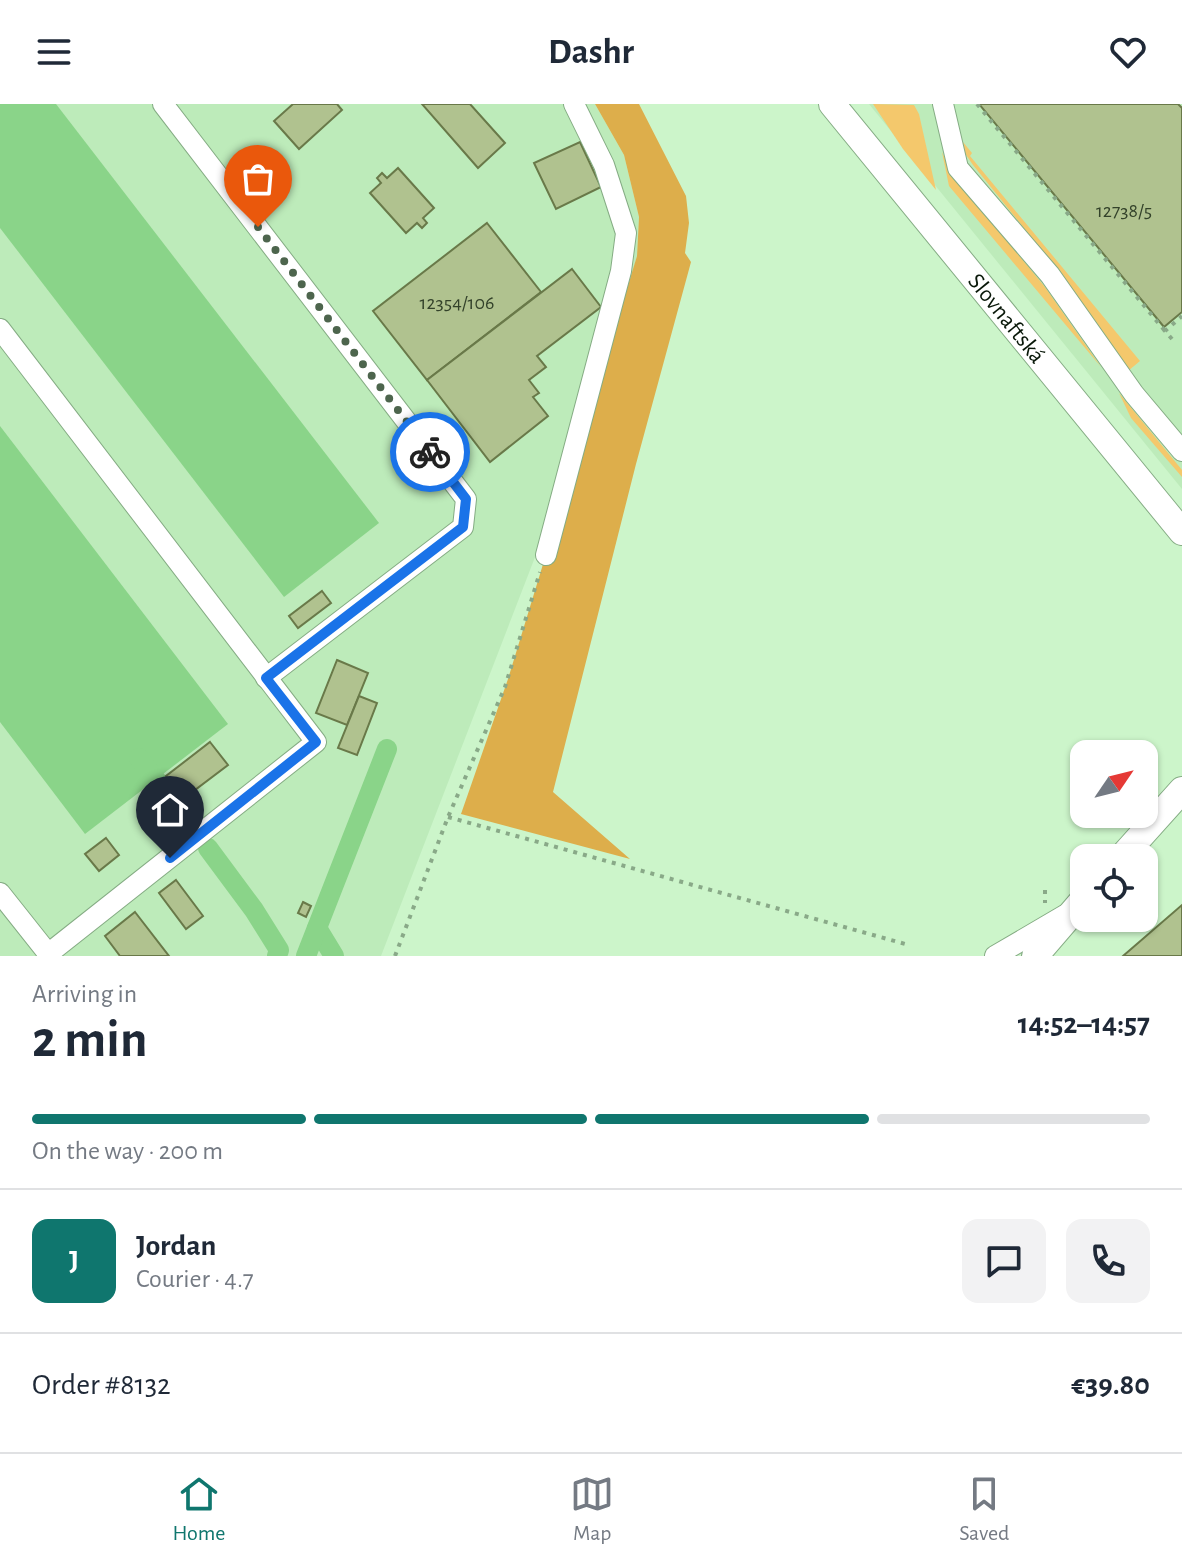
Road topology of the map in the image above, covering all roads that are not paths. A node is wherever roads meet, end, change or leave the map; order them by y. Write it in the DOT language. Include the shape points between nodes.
graph roads {
  1 [pos="163,104"];
  2 [pos="574,104"];
  3 [pos="943,104"];
  4 [pos="840,109"];
  5 [pos="0,329"];
  6 [pos="1182,451"];
  7 [pos="1182,532"];
  8 [pos="546,555"];
  9 [pos="266,678"];
  10 [pos="1182,790"];
  11 [pos="1134,844"];
  12 [pos="0,893"];
  13 [pos="1070,910"];
  14 [pos="1070,916"];
  15 [pos="49,955"];
  16 [pos="995,956"];
  17 [pos="1035,956"];
  1 -- 9 [label="lane" via="466,499 463,527"];
  2 -- 8 [label="lane" via="604,165 626,233 621,271 554,493"];
  3 -- 6 [label="lane" via="958,168 1050,275 1134,394"];
  4 -- 7 [label="main road, Slovnaftská"];
  5 -- 9 [label="lane"];
  9 -- 15 [label="lane" via="316,742"];
  10 -- 11 [label="main road"];
  12 -- 15 [label="lane"];
  13 -- 16 [label="lane"];
  14 -- 17 [label="main road"];
}
